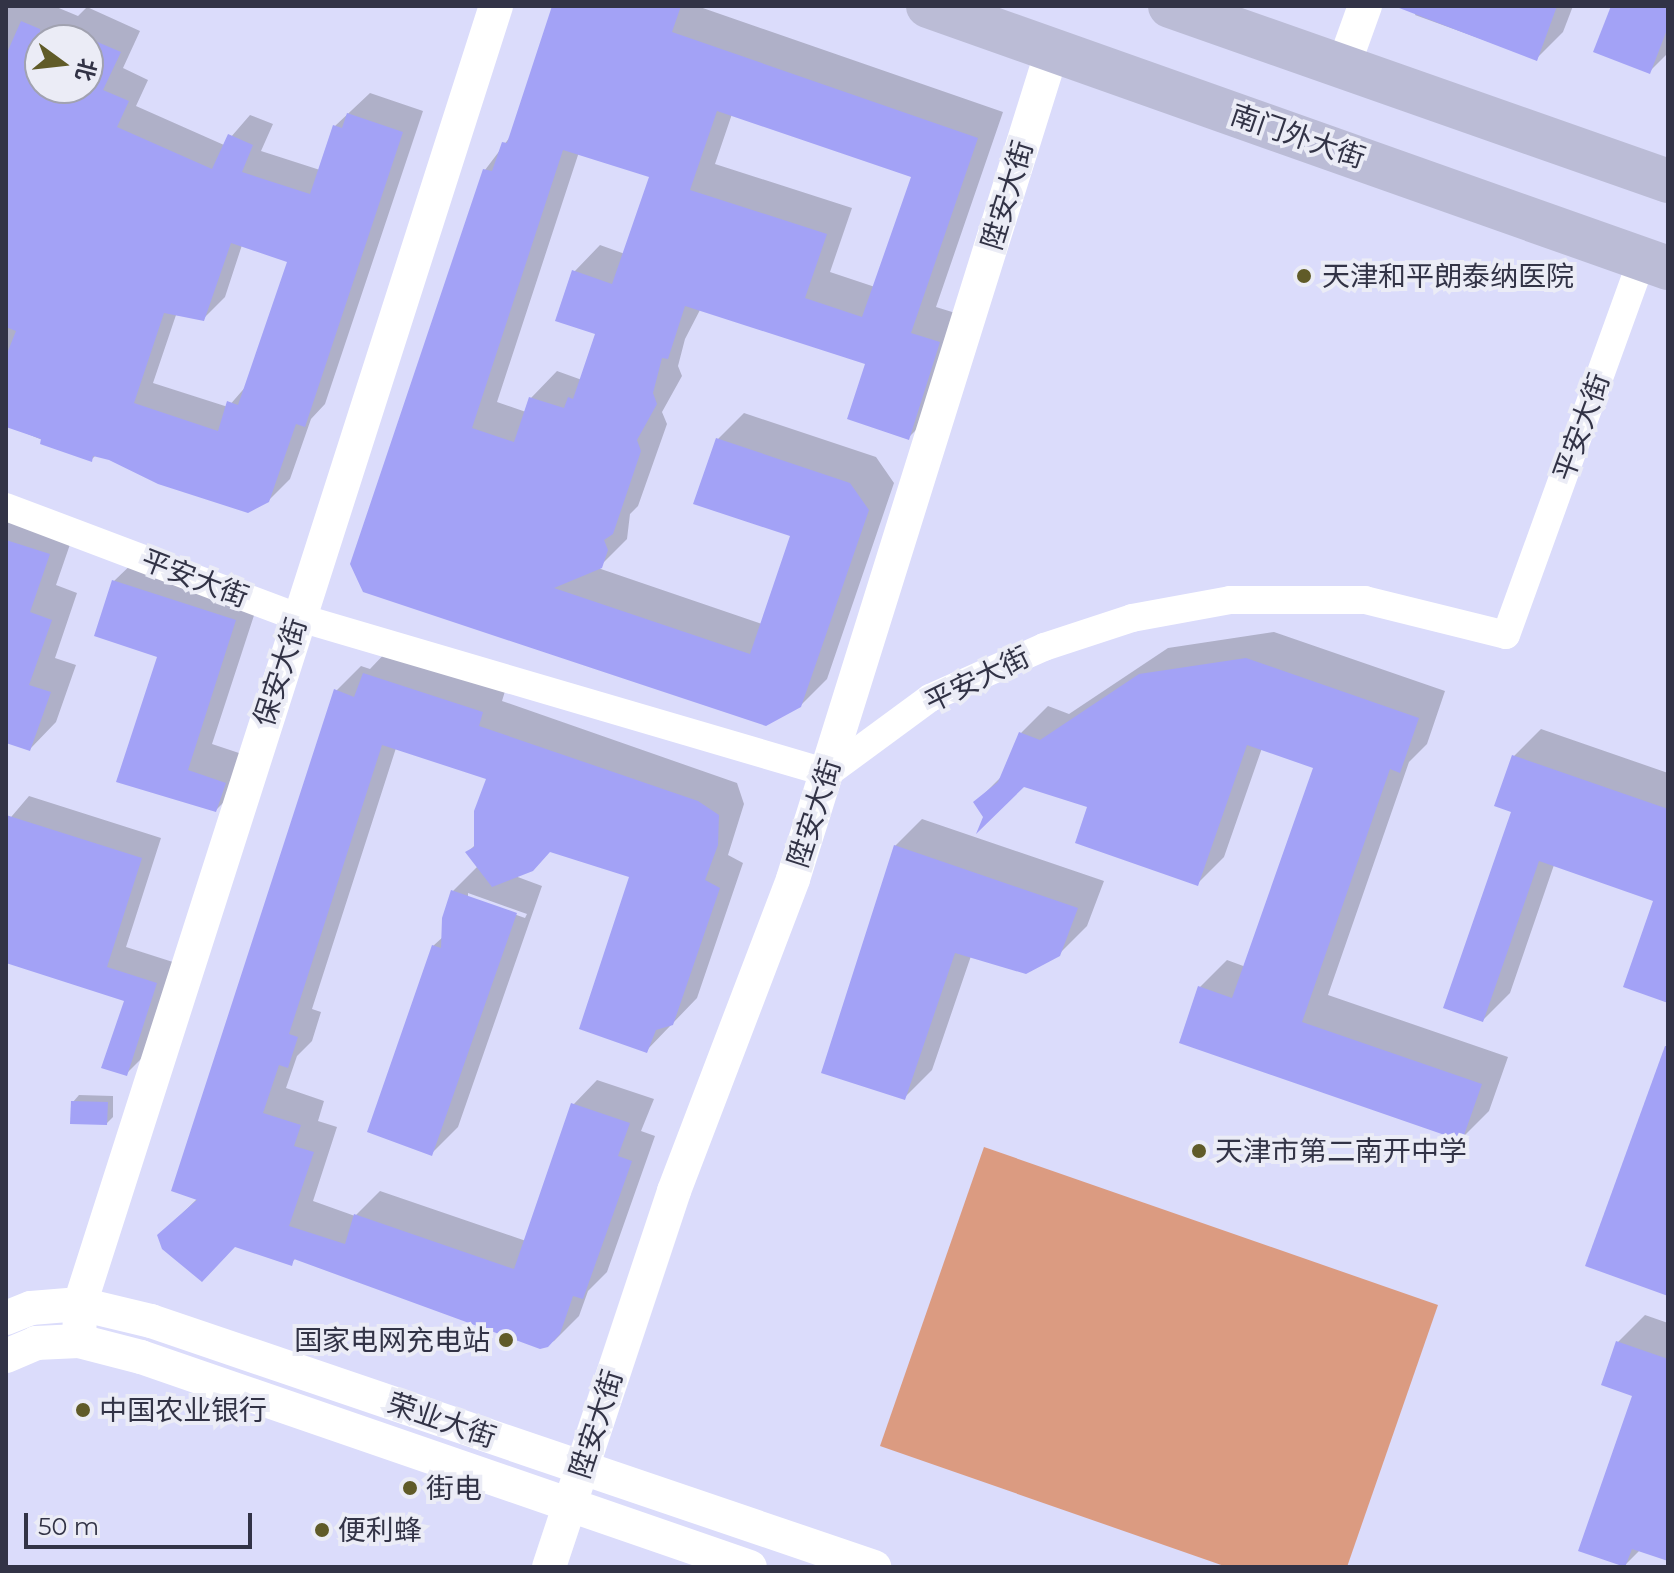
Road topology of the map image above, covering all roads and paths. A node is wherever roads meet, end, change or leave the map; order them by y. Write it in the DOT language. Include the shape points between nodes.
graph roads {
  1 [pos="496,6"];
  2 [pos="928,6"];
  3 [pos="1170,6"];
  4 [pos="1365,6"];
  5 [pos="1052,51"];
  6 [pos="1343,67"];
  7 [pos="1668,181"];
  8 [pos="1655,264"];
  9 [pos="6,507"];
  10 [pos="297,617"];
  11 [pos="828,773"];
  12 [pos="80,1304"];
  13 [pos="6,1318"];
  14 [pos="79,1341"];
  15 [pos="6,1356"];
  16 [pos="582,1467"];
  17 [pos="570,1504"];
  18 [pos="549,1567"];
  19 [pos="750,1567"];
  20 [pos="874,1567"];
  1 -- 10 [label="street, 保安大街"];
  2 -- 5 [label="main road, 南门外大街"];
  3 -- 6 [label="main road"];
  4 -- 6 [label="street"];
  5 -- 8 [label="main road, 南门外大街"];
  5 -- 11 [label="street, 陞安大街"];
  6 -- 7 [label="main road"];
  8 -- 11 [label="street, 平安大街" via="1506,635 1365,600 1230,600 1132,618 1044,647 930,698"];
  9 -- 10 [label="street, 平安大街"];
  10 -- 11 [label="street, 平安大街"];
  10 -- 12 [label="street, 保安大街"];
  11 -- 16 [label="street, 陞安大街" via="674,1191"];
  12 -- 13 [label="street, 荣业大街" via="31,1308"];
  12 -- 14 [label="street, 保安大街"];
  12 -- 16 [label="street, 荣业大街" via="151,1321"];
  14 -- 15 [label="street, 荣业大街" via="36,1343"];
  14 -- 17 [label="street, 荣业大街" via="272,1399"];
  16 -- 17 [label="street, 陞安大街"];
  16 -- 20 [label="street, 荣业大街"];
  17 -- 18 [label="street, 陞安大街"];
  17 -- 19 [label="street, 荣业大街"];
}
